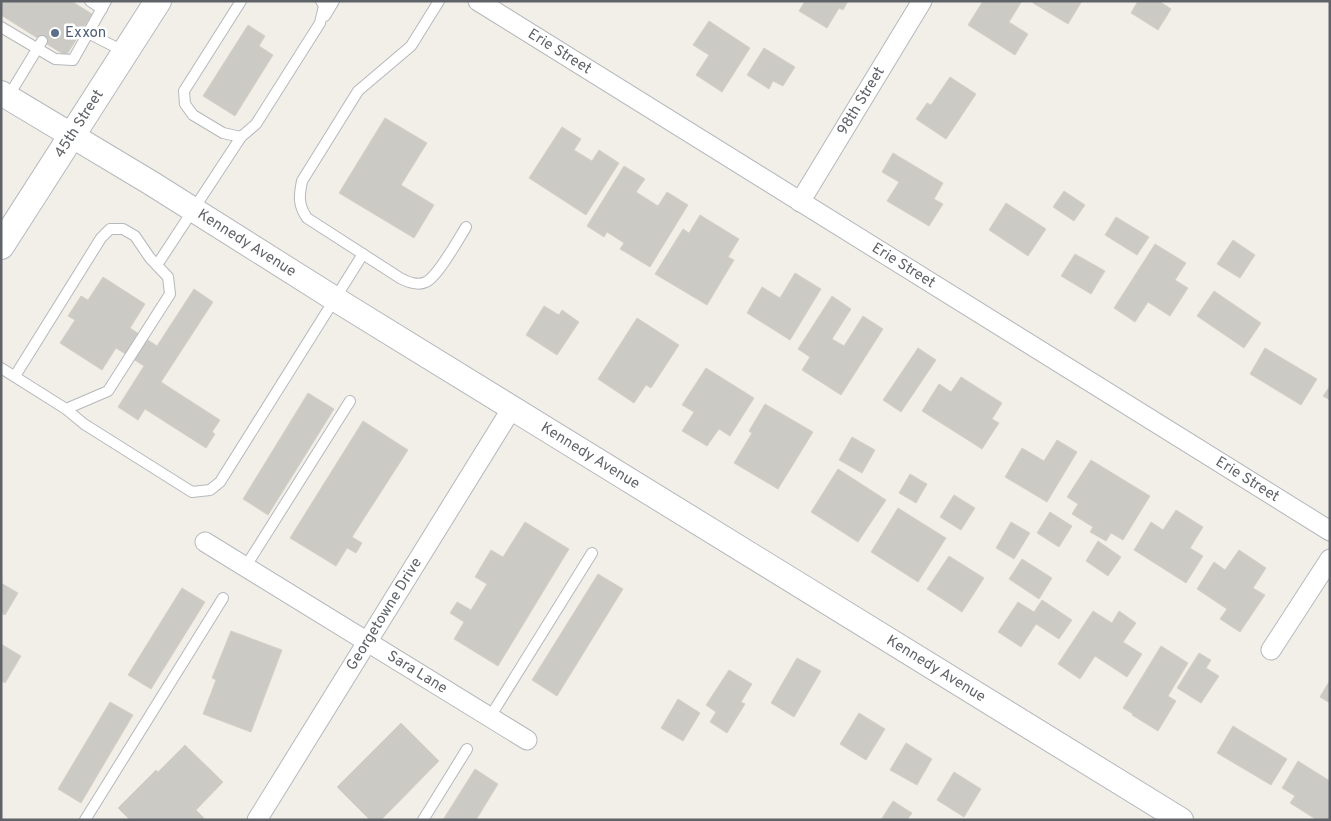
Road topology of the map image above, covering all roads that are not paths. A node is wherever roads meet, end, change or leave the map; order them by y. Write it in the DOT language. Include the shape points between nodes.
graph roads {
  1 [pos="90,1"];
  2 [pos="158,1"];
  3 [pos="241,1"];
  4 [pos="321,1"];
  5 [pos="334,1"];
  6 [pos="439,1"];
  7 [pos="922,1"];
  8 [pos="487,3"];
  9 [pos="104,5"];
  10 [pos="320,23"];
  11 [pos="1,26"];
  12 [pos="88,34"];
  13 [pos="40,44"];
  14 [pos="126,52"];
  15 [pos="5,95"];
  16 [pos="71,136"];
  17 [pos="241,137"];
  18 [pos="800,202"];
  19 [pos="193,211"];
  20 [pos="466,227"];
  21 [pos="1,246"];
  22 [pos="363,254"];
  23 [pos="157,265"];
  24 [pos="335,299"];
  25 [pos="1,368"];
  26 [pos="14,376"];
  27 [pos="350,401"];
  28 [pos="512,408"];
  29 [pos="66,409"];
  30 [pos="1330,531"];
  31 [pos="205,542"];
  32 [pos="592,553"];
  33 [pos="1330,559"];
  34 [pos="246,566"];
  35 [pos="223,598"];
  36 [pos="368,641"];
  37 [pos="1271,650"];
  38 [pos="490,717"];
  39 [pos="527,740"];
  40 [pos="467,749"];
  41 [pos="85,820"];
  42 [pos="257,820"];
  43 [pos="423,820"];
  44 [pos="1181,820"];
  1 -- 9 [label="lane"];
  2 -- 14 [label="main road, 45th Street"];
  3 -- 17 [label="lane" via="184,91 185,104 193,115 223,133"];
  4 -- 10 [label="lane" via="324,6"];
  5 -- 10 [label="lane"];
  6 -- 22 [label="lane" via="411,46 358,91 302,181 300,209 307,218"];
  7 -- 18 [label="street, 98th Street"];
  8 -- 18 [label="street, Erie Street"];
  9 -- 12 [label="lane"];
  10 -- 17 [label="lane" via="256,124"];
  11 -- 13 [label="lane" via="15,29"];
  12 -- 13 [label="lane" via="72,60 55,59"];
  12 -- 14 [label="lane"];
  13 -- 15 [label="lane"];
  14 -- 16 [label="main road, 45th Street"];
  15 -- 16 [label="street, Kennedy Avenue"];
  16 -- 19 [label="street, Kennedy Avenue"];
  16 -- 21 [label="main road, 45th Street"];
  17 -- 19 [label="lane"];
  18 -- 30 [label="street, Erie Street"];
  19 -- 23 [label="lane"];
  19 -- 24 [label="street, Kennedy Avenue"];
  20 -- 22 [label="lane" via="436,274 426,282 414,284 400,278"];
  22 -- 24 [label="lane"];
  23 -- 26 [label="lane" via="135,236 123,229 110,229 101,238"];
  23 -- 29 [label="lane" via="168,277 170,294 108,392"];
  24 -- 28 [label="street, Kennedy Avenue"];
  24 -- 29 [label="lane" via="220,482 210,490 192,492 84,424"];
  25 -- 26 [label="lane"];
  26 -- 29 [label="lane"];
  27 -- 34 [label="lane"];
  28 -- 36 [label="street, Georgetowne Drive"];
  28 -- 44 [label="street, Kennedy Avenue"];
  31 -- 34 [label="street, Sara Lane"];
  32 -- 38 [label="lane"];
  33 -- 37 [label="street"];
  34 -- 36 [label="street, Sara Lane"];
  35 -- 41 [label="lane"];
  36 -- 38 [label="street, Sara Lane"];
  36 -- 42 [label="street, Georgetowne Drive"];
  38 -- 39 [label="street, Sara Lane"];
  40 -- 43 [label="lane"];
}
